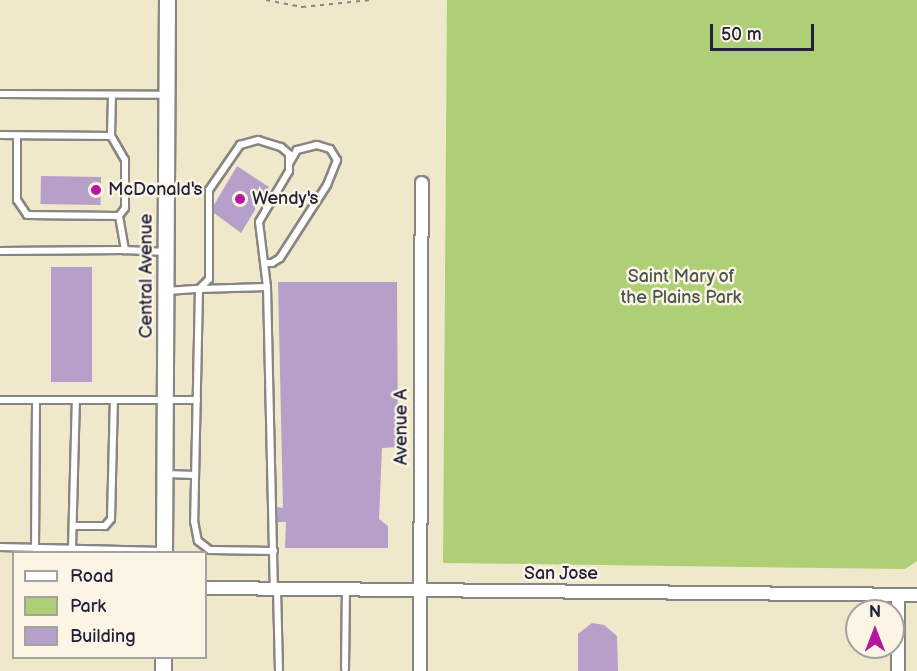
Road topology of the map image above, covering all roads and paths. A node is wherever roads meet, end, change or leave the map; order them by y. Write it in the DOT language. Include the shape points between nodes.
graph roads {
  1 [pos="167,0"];
  2 [pos="266,0"];
  3 [pos="371,0"];
  4 [pos="0,94"];
  5 [pos="112,95"];
  6 [pos="164,95"];
  7 [pos="0,135"];
  8 [pos="17,135"];
  9 [pos="111,136"];
  10 [pos="289,164"];
  11 [pos="422,183"];
  12 [pos="119,216"];
  13 [pos="126,250"];
  14 [pos="0,251"];
  15 [pos="167,252"];
  16 [pos="264,263"];
  17 [pos="267,287"];
  18 [pos="199,289"];
  19 [pos="167,291"];
  20 [pos="0,400"];
  21 [pos="36,400"];
  22 [pos="76,400"];
  23 [pos="114,400"];
  24 [pos="197,400"];
  25 [pos="166,401"];
  26 [pos="165,474"];
  27 [pos="195,475"];
  28 [pos="73,526"];
  29 [pos="0,547"];
  30 [pos="35,548"];
  31 [pos="72,548"];
  32 [pos="141,551"];
  33 [pos="164,551"];
  34 [pos="274,551"];
  35 [pos="207,588"];
  36 [pos="276,589"];
  37 [pos="346,590"];
  38 [pos="421,591"];
  39 [pos="898,595"];
  40 [pos="917,595"];
  41 [pos="345,669"];
  42 [pos="279,671"];
  43 [pos="420,671"];
  44 [pos="898,671"];
  1 -- 6 [label="street, Central Avenue"];
  2 -- 3 [label="path" via="302,7"];
  4 -- 5 [label="lane"];
  5 -- 6 [label="lane"];
  5 -- 9 [label="lane"];
  6 -- 15 [label="street, Central Avenue"];
  7 -- 8 [label="lane"];
  8 -- 9 [label="lane"];
  8 -- 12 [label="lane" via="16,200 27,215"];
  9 -- 12 [label="lane" via="125,160 125,208"];
  10 -- 16 [label="lane" via="290,171 259,222"];
  10 -- 16 [label="lane" via="297,150 317,145 330,149 337,160 327,185 280,258"];
  10 -- 18 [label="lane" via="289,154 271,141 240,145 209,190 206,207 212,258 209,279"];
  11 -- 38 [label="street, Avenue A"];
  12 -- 13 [label="lane"];
  13 -- 14 [label="lane"];
  13 -- 15 [label="lane"];
  15 -- 19 [label="street, Central Avenue"];
  16 -- 17 [label="lane"];
  17 -- 18 [label="lane"];
  17 -- 34 [label="lane"];
  18 -- 19 [label="lane"];
  18 -- 24 [label="lane"];
  19 -- 25 [label="street, Central Avenue"];
  20 -- 21 [label="lane"];
  21 -- 22 [label="lane"];
  21 -- 30 [label="lane"];
  22 -- 23 [label="lane"];
  22 -- 28 [label="lane"];
  23 -- 25 [label="lane"];
  23 -- 28 [label="lane" via="111,519 105,526"];
  24 -- 25 [label="lane"];
  24 -- 27 [label="lane"];
  25 -- 26 [label="street, Central Avenue"];
  26 -- 27 [label="lane"];
  26 -- 33 [label="street, Central Avenue"];
  27 -- 34 [label="lane" via="194,521 201,547"];
  28 -- 31 [label="lane"];
  29 -- 30 [label="lane"];
  30 -- 31 [label="lane"];
  31 -- 32 [label="lane"];
  34 -- 36 [label="lane"];
  35 -- 36 [label="street, San Jose"];
  36 -- 37 [label="street, San Jose"];
  36 -- 42 [label="lane"];
  37 -- 38 [label="street, San Jose"];
  37 -- 41 [label="lane"];
  38 -- 39 [label="street, San Jose"];
  38 -- 43 [label="street, Avenue A"];
  39 -- 40 [label="street, San Jose"];
  39 -- 44 [label="street"];
}
